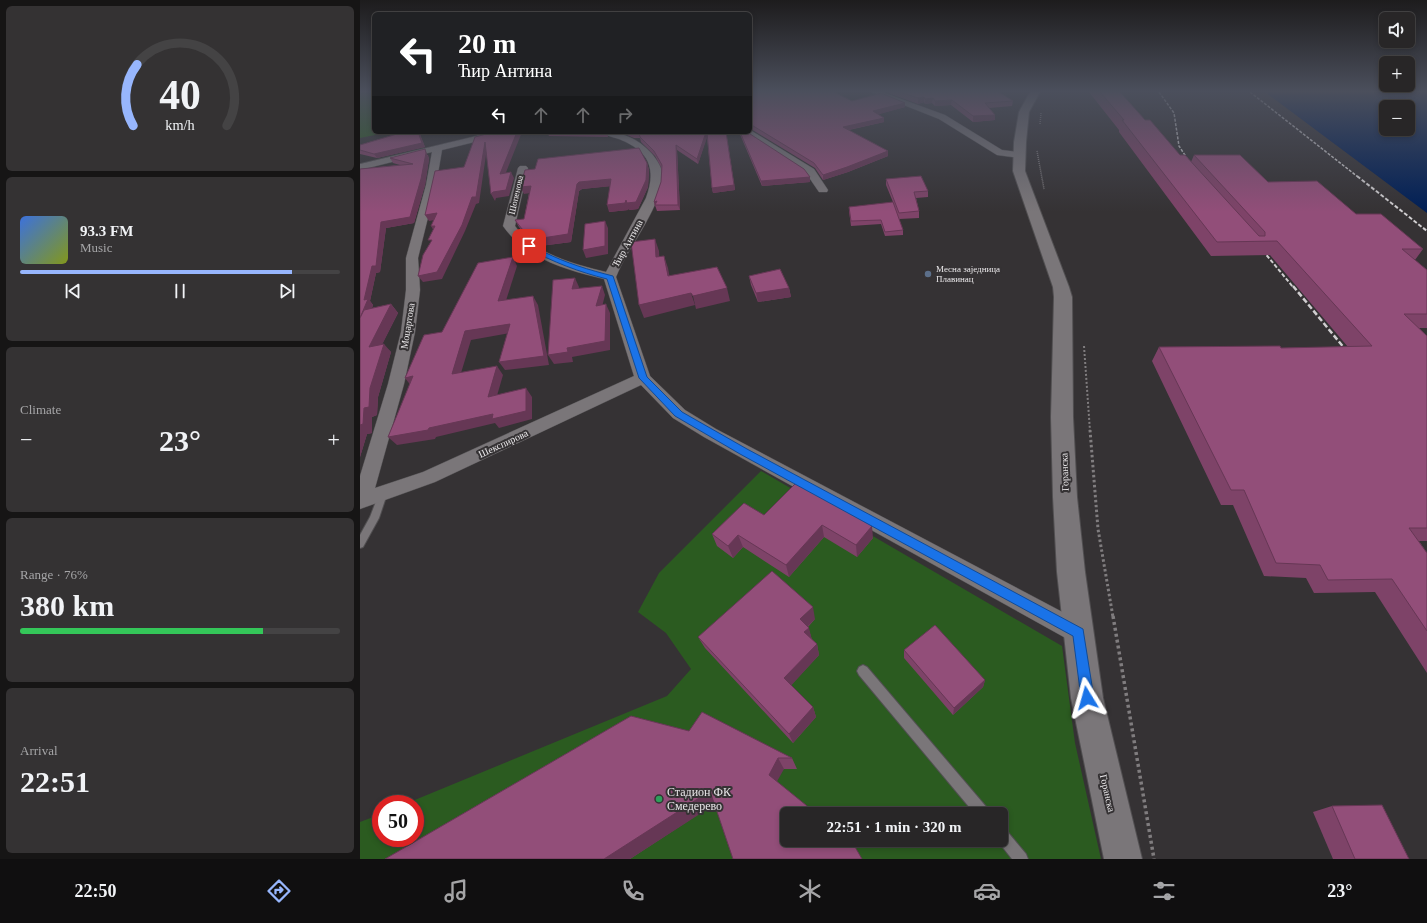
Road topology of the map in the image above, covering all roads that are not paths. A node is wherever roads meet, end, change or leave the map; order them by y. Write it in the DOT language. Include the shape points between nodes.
graph roads {
  1 [pos="966,132"];
  2 [pos="1022,132"];
  3 [pos="496,134"];
  4 [pos="613,134"];
  5 [pos="751,134"];
  6 [pos="436,150"];
  7 [pos="1019,155"];
  8 [pos="360,167"];
  9 [pos="523,168"];
  10 [pos="823,190"];
  11 [pos="610,277"];
  12 [pos="643,378"];
  13 [pos="383,494"];
  14 [pos="361,501"];
  15 [pos="360,544"];
  16 [pos="1079,633"];
  17 [pos="863,671"];
  18 [pos="977,807"];
  19 [pos="1008,844"];
  20 [pos="1021,859"];
  21 [pos="1123,859"];
  1 -- 7 [label="street" via="1000,153"];
  2 -- 7 [label="main road, Горанска"];
  3 -- 6 [label="street"];
  4 -- 11 [label="street, Ћир Антина" via="639,146 650,158 657,173 651,198 613,266"];
  5 -- 10 [label="street" via="810,171"];
  6 -- 8 [label="street"];
  6 -- 14 [label="street, Моцартова" via="431,185 412,258 413,290 408,332 396,384"];
  7 -- 16 [label="main road, Горанска" via="1020,176 1049,251 1063,297 1062,418 1065,497"];
  9 -- 11 [label="street, Шопенова" via="509,226 516,238 548,256 581,270"];
  11 -- 12 [label="street, Ћир Антина"];
  12 -- 13 [label="street, Шекспирова" via="429,477"];
  12 -- 16 [label="street, Ћир Антина" via="678,414 710,433"];
  13 -- 14 [label="street, Шекспирова"];
  13 -- 15 [label="lane"];
  16 -- 21 [label="main road, Горанска" via="1091,717"];
  17 -- 18 [label="lane"];
  19 -- 20 [label="lane"];
}
